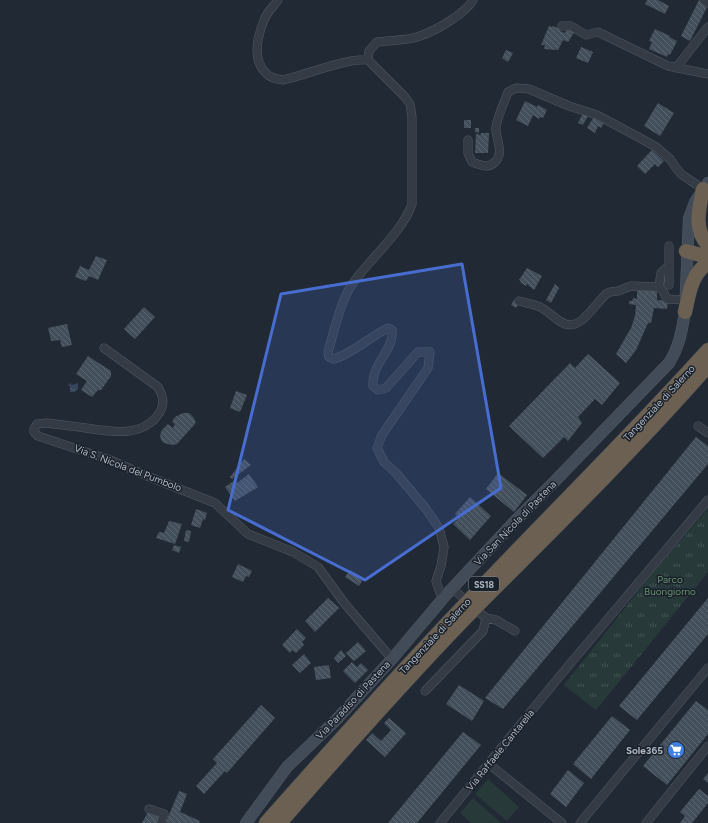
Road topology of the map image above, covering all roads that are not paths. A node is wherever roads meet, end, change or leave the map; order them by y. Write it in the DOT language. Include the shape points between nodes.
graph roads {
  1 [pos="278,0"];
  2 [pos="473,0"];
  3 [pos="704,0"];
  4 [pos="708,3"];
  5 [pos="562,26"];
  6 [pos="708,27"];
  7 [pos="368,60"];
  8 [pos="676,68"];
  9 [pos="708,74"];
  10 [pos="468,140"];
  11 [pos="706,186"];
  12 [pos="708,245"];
  13 [pos="669,246"];
  14 [pos="687,248"];
  15 [pos="708,250"];
  16 [pos="708,257"];
  17 [pos="708,264"];
  18 [pos="669,266"];
  19 [pos="668,285"];
  20 [pos="659,287"];
  21 [pos="519,301"];
  22 [pos="685,306"];
  23 [pos="104,348"];
  24 [pos="708,350"];
  25 [pos="708,366"];
  26 [pos="698,426"];
  27 [pos="708,433"];
  28 [pos="708,500"];
  29 [pos="449,592"];
  30 [pos="463,598"];
  31 [pos="514,632"];
  32 [pos="392,659"];
  33 [pos="708,668"];
  34 [pos="425,691"];
  35 [pos="708,746"];
  36 [pos="489,764"];
  37 [pos="149,809"];
  38 [pos="161,823"];
  39 [pos="246,823"];
  40 [pos="266,823"];
  41 [pos="280,823"];
  42 [pos="440,823"];
  43 [pos="562,823"];
  44 [pos="580,823"];
  45 [pos="646,823"];
  1 -- 7 [label="street" via="266,16 257,42 257,54 265,73 283,80 362,59"];
  2 -- 7 [label="street" via="457,15 419,37 377,42 369,51"];
  3 -- 4 [label="street"];
  5 -- 8 [label="street" via="571,26 586,35 598,32"];
  6 -- 8 [label="street"];
  7 -- 29 [label="street" via="410,104 412,204 399,228 345,296 328,352 329,357 334,360 345,356 380,331 388,328 392,330 393,337 372,379 372,386 378,390 386,388 418,352 430,352 428,368 382,435 377,448 384,462 426,509 439,528 444,547 436,581 440,593"];
  8 -- 9 [label="street"];
  10 -- 11 [label="street" via="468,153 472,162 482,166 493,164 500,154 496,128 508,92 516,88 529,89 569,106 597,114 640,138 670,159 681,174"];
  11 -- 12 [label="highway" via="698,224 700,233"];
  11 -- 14 [label="street, Via San Nicola di Pastena" via="695,202 689,218"];
  13 -- 18 [label="street"];
  14 -- 15 [label="highway"];
  14 -- 16 [label="highway"];
  14 -- 22 [label="street, Via San Nicola di Pastena"];
  17 -- 22 [label="highway" via="695,276"];
  18 -- 19 [label="street"];
  18 -- 20 [label="street" via="661,273"];
  20 -- 21 [label="street" via="631,286 610,292 596,303 584,318 570,325 564,324 540,307"];
  20 -- 22 [label="street" via="668,299"];
  22 -- 29 [label="street, Via San Nicola di Pastena" via="680,339 669,363"];
  23 -- 32 [label="street, Via S. Nicola del Pumbolo" via="158,387 162,394 163,406 157,417 137,430 127,432 46,423 37,424 34,432 38,436 110,460 215,502 248,534 294,552 318,567 345,604"];
  24 -- 40 [label="highway, Tangenziale di Salerno / SS18" via="628,437 389,684"];
  25 -- 41 [label="highway, Tangenziale di Salerno / SS18" via="616,465 435,651"];
  26 -- 27 [label="street"];
  28 -- 36 [label="street, Via Raffaele Cantarella"];
  29 -- 30 [label="street"];
  29 -- 32 [label="street, Via Paradiso di Pastena"];
  31 -- 34 [label="street" via="483,615 483,632"];
  32 -- 39 [label="street, Via Paradiso di Pastena" via="336,720 287,767"];
  33 -- 44 [label="street"];
  35 -- 45 [label="street"];
  36 -- 42 [label="street, Via Raffaele Cantarella"];
  36 -- 43 [label="street"];
  37 -- 38 [label="street" via="164,814"];
}
